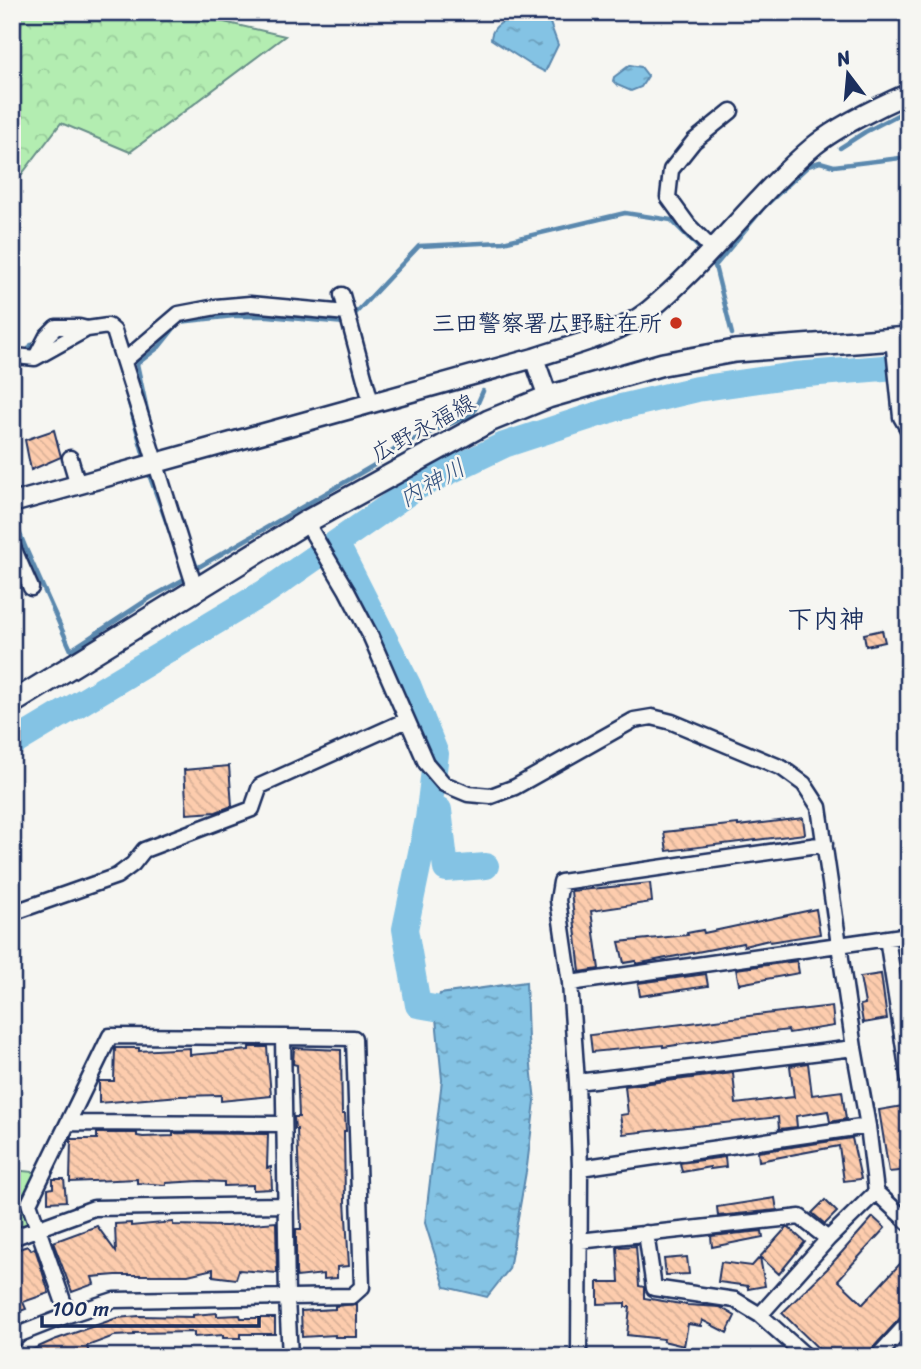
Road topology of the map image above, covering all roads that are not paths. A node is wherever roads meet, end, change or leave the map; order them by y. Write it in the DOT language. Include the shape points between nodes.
graph roads {
  1 [pos="909,93"];
  2 [pos="731,111"];
  3 [pos="711,248"];
  4 [pos="342,295"];
  5 [pos="347,313"];
  6 [pos="901,339"];
  7 [pos="12,349"];
  8 [pos="534,358"];
  9 [pos="124,361"];
  10 [pos="548,397"];
  11 [pos="371,402"];
  12 [pos="909,431"];
  13 [pos="71,458"];
  14 [pos="155,463"];
  15 [pos="78,485"];
  16 [pos="14,499"];
  17 [pos="309,527"];
  18 [pos="12,545"];
  19 [pos="31,588"];
  20 [pos="196,591"];
  21 [pos="12,703"];
  22 [pos="407,720"];
  23 [pos="825,844"];
  24 [pos="12,913"];
  25 [pos="909,935"];
  26 [pos="887,938"];
  27 [pos="840,945"];
  28 [pos="569,983"];
  29 [pos="284,1037"];
  30 [pos="854,1048"];
  31 [pos="906,1049"];
  32 [pos="909,1081"];
  33 [pos="577,1082"];
  34 [pos="69,1123"];
  35 [pos="283,1124"];
  36 [pos="868,1126"];
  37 [pos="580,1168"];
  38 [pos="876,1192"];
  39 [pos="285,1205"];
  40 [pos="909,1223"];
  41 [pos="38,1228"];
  42 [pos="646,1233"];
  43 [pos="12,1238"];
  44 [pos="828,1239"];
  45 [pos="579,1241"];
  46 [pos="286,1298"];
  47 [pos="68,1315"];
  48 [pos="760,1315"];
  49 [pos="909,1322"];
  50 [pos="12,1341"];
  51 [pos="290,1357"];
  52 [pos="579,1357"];
  53 [pos="807,1357"];
  54 [pos="877,1357"];
  1 -- 3 [label="street" via="818,143"];
  2 -- 3 [label="street" via="694,141 671,170 668,197"];
  3 -- 8 [label="street" via="647,312 615,331"];
  4 -- 5 [label="street"];
  5 -- 9 [label="street" via="250,304 179,314"];
  5 -- 11 [label="street"];
  6 -- 10 [label="main road, 広野永福線" via="735,351 663,364"];
  6 -- 12 [label="street" via="897,387 901,417"];
  7 -- 9 [label="street" via="16,356 35,358 86,329 108,326"];
  8 -- 10 [label="street"];
  8 -- 11 [label="street"];
  9 -- 14 [label="street"];
  10 -- 17 [label="main road, 広野永福線" via="489,421"];
  11 -- 14 [label="street"];
  13 -- 15 [label="street"];
  14 -- 15 [label="street"];
  14 -- 20 [label="street"];
  15 -- 16 [label="street"];
  17 -- 20 [label="main road, 広野永福線"];
  17 -- 22 [label="street" via="370,635"];
  18 -- 19 [label="street"];
  20 -- 21 [label="main road, 広野永福線"];
  22 -- 23 [label="street" via="426,763 444,784 468,794 491,796 634,720 652,717 672,722 782,768 804,784 819,807"];
  22 -- 24 [label="street" via="260,786 252,809 144,850 117,876"];
  23 -- 27 [label="street"];
  23 -- 28 [label="street" via="561,882 558,900"];
  25 -- 26 [label="street"];
  26 -- 27 [label="street"];
  26 -- 31 [label="street"];
  27 -- 28 [label="street"];
  27 -- 30 [label="street"];
  28 -- 33 [label="street"];
  29 -- 34 [label="street" via="110,1036"];
  29 -- 35 [label="street"];
  29 -- 46 [label="street" via="354,1038 362,1287 352,1296"];
  30 -- 33 [label="street"];
  30 -- 36 [label="street"];
  31 -- 32 [label="street"];
  33 -- 37 [label="street"];
  34 -- 35 [label="street"];
  34 -- 41 [label="street" via="29,1203"];
  35 -- 39 [label="street"];
  36 -- 37 [label="street"];
  36 -- 38 [label="street"];
  37 -- 45 [label="street"];
  38 -- 40 [label="street"];
  38 -- 44 [label="street"];
  39 -- 41 [label="street" via="94,1208"];
  39 -- 46 [label="street"];
  41 -- 43 [label="street"];
  41 -- 47 [label="street"];
  42 -- 44 [label="street" via="800,1217"];
  42 -- 45 [label="street"];
  42 -- 48 [label="street" via="654,1288 735,1300"];
  44 -- 48 [label="street"];
  45 -- 52 [label="street"];
  46 -- 47 [label="street" via="114,1300"];
  46 -- 51 [label="street"];
  47 -- 50 [label="street"];
  48 -- 53 [label="street"];
  49 -- 54 [label="street"];
}
